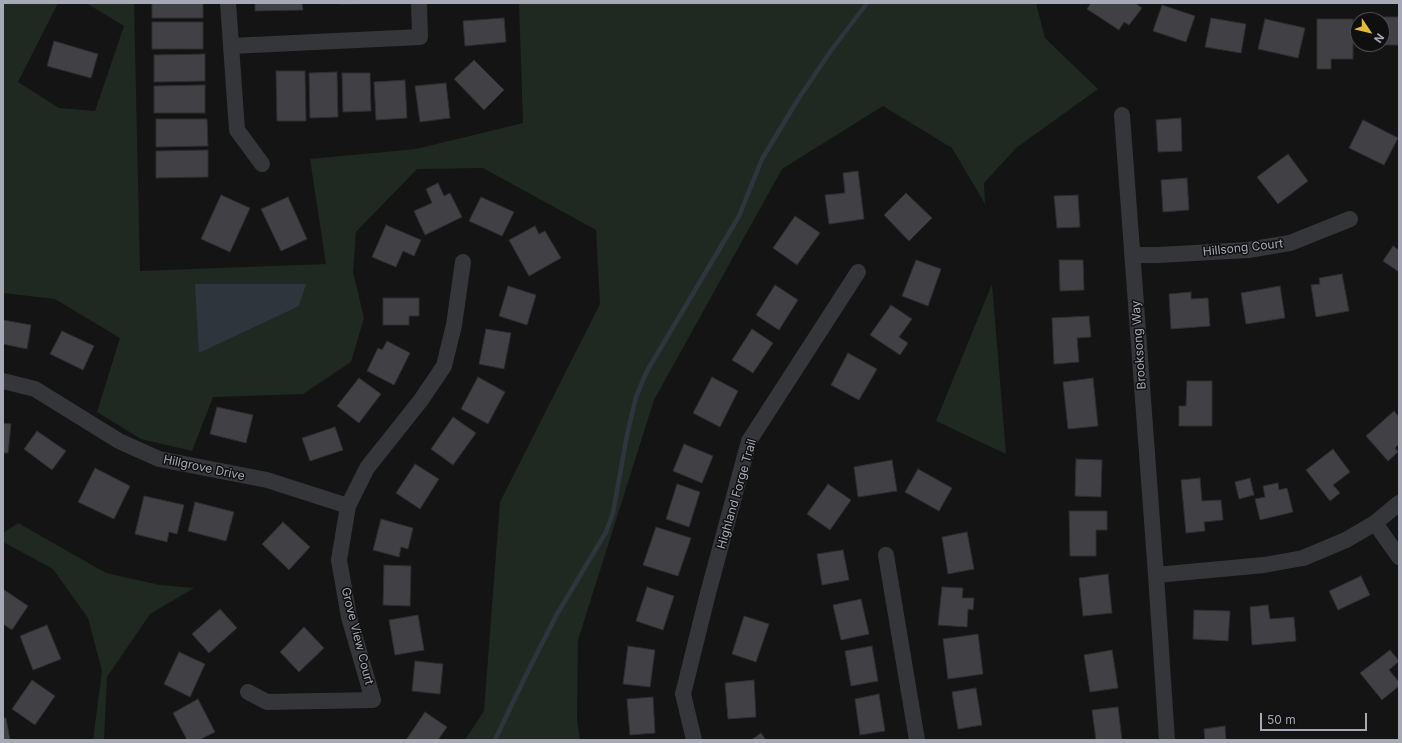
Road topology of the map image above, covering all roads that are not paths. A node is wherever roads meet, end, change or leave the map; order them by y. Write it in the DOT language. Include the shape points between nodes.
graph roads {
  1 [pos="228,3"];
  2 [pos="418,3"];
  3 [pos="231,46"];
  4 [pos="1122,115"];
  5 [pos="262,164"];
  6 [pos="1350,219"];
  7 [pos="1132,255"];
  8 [pos="463,262"];
  9 [pos="858,272"];
  10 [pos="3,381"];
  11 [pos="1399,503"];
  12 [pos="348,506"];
  13 [pos="1375,523"];
  14 [pos="886,555"];
  15 [pos="1399,557"];
  16 [pos="1156,574"];
  17 [pos="248,692"];
  18 [pos="694,740"];
  19 [pos="917,740"];
  20 [pos="1167,740"];
  1 -- 3 [label="street"];
  2 -- 3 [label="street" via="420,37"];
  3 -- 5 [label="street" via="237,130"];
  4 -- 7 [label="street, Brooksong Way"];
  6 -- 7 [label="street, Hillsong Court" via="1290,243 1248,250"];
  7 -- 16 [label="street, Brooksong Way"];
  8 -- 12 [label="street, Grove View Court" via="454,325 444,366 422,400 367,468"];
  9 -- 18 [label="street, Highland Forge Trail" via="749,441 683,694"];
  10 -- 12 [label="street, Hillgrove Drive" via="35,389 120,441 160,459 267,480"];
  11 -- 13 [label="street"];
  12 -- 17 [label="street, Grove View Court" via="339,560 349,616 373,700 267,702"];
  13 -- 15 [label="street"];
  13 -- 16 [label="street" via="1346,540 1303,558 1264,565"];
  14 -- 19 [label="street"];
  16 -- 20 [label="street, Brooksong Way"];
}
